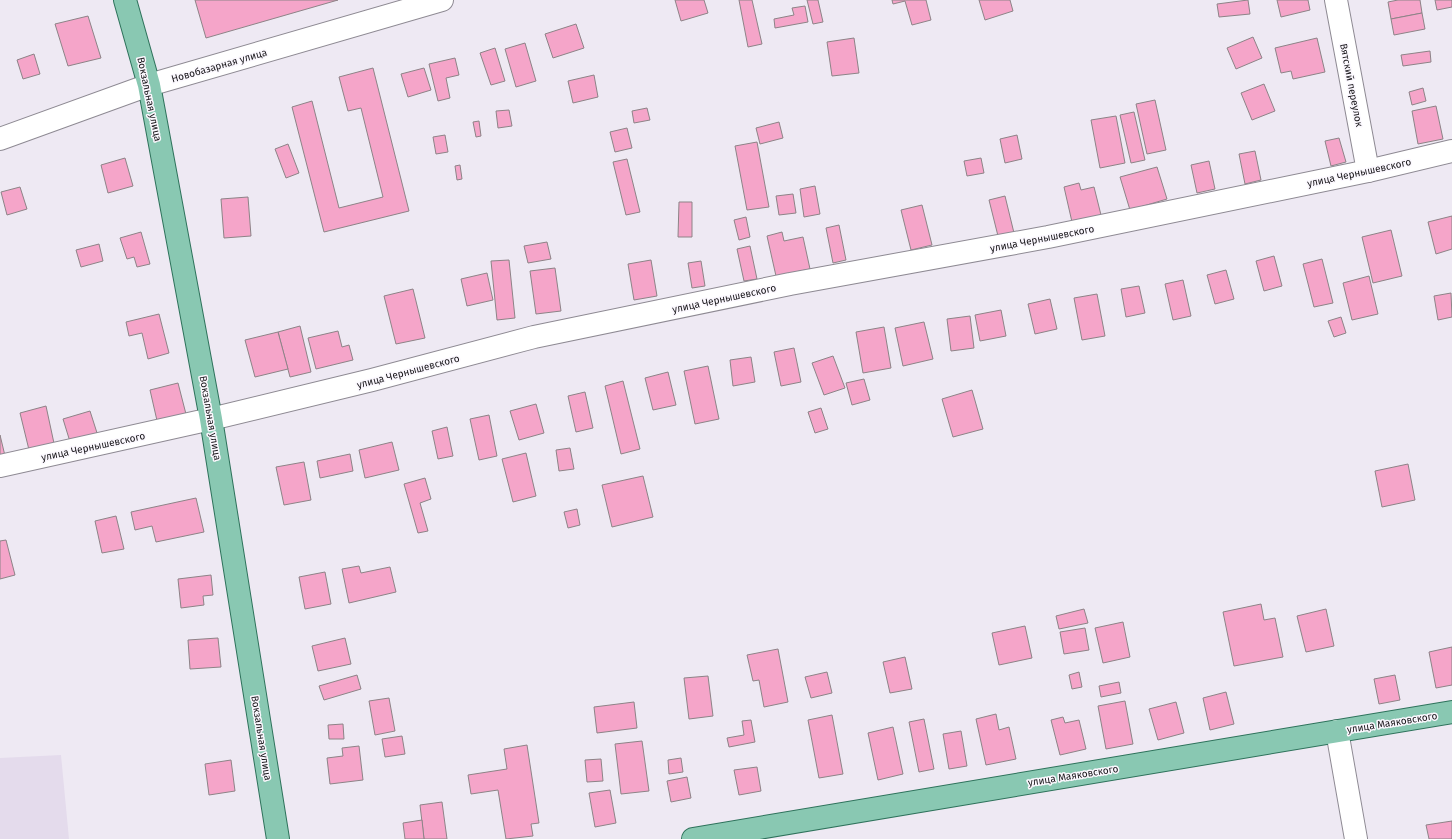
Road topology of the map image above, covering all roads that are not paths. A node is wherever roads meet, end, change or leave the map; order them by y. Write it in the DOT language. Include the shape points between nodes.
graph roads {
  1 [pos="125,0"];
  2 [pos="442,0"];
  3 [pos="1336,0"];
  4 [pos="149,85"];
  5 [pos="0,139"];
  6 [pos="1452,151"];
  7 [pos="1368,171"];
  8 [pos="211,420"];
  9 [pos="0,466"];
  10 [pos="1452,712"];
  11 [pos="1337,731"];
  12 [pos="278,839"];
  13 [pos="694,839"];
  14 [pos="1356,839"];
  1 -- 4 [label="main road, Вокзальная улица"];
  2 -- 4 [label="street, Новобазарная улица"];
  3 -- 7 [label="street, Вятский переулок"];
  4 -- 5 [label="street, Новобазарная улица"];
  4 -- 8 [label="main road, Вокзальная улица"];
  6 -- 7 [label="street, улица Чернышевского"];
  7 -- 8 [label="street, улица Чернышевского" via="1048,237 790,284 534,337"];
  8 -- 9 [label="street, улица Чернышевского"];
  8 -- 12 [label="main road, Вокзальная улица"];
  10 -- 11 [label="main road, улица Маяковского"];
  11 -- 13 [label="main road, улица Маяковского"];
  11 -- 14 [label="street"];
}
